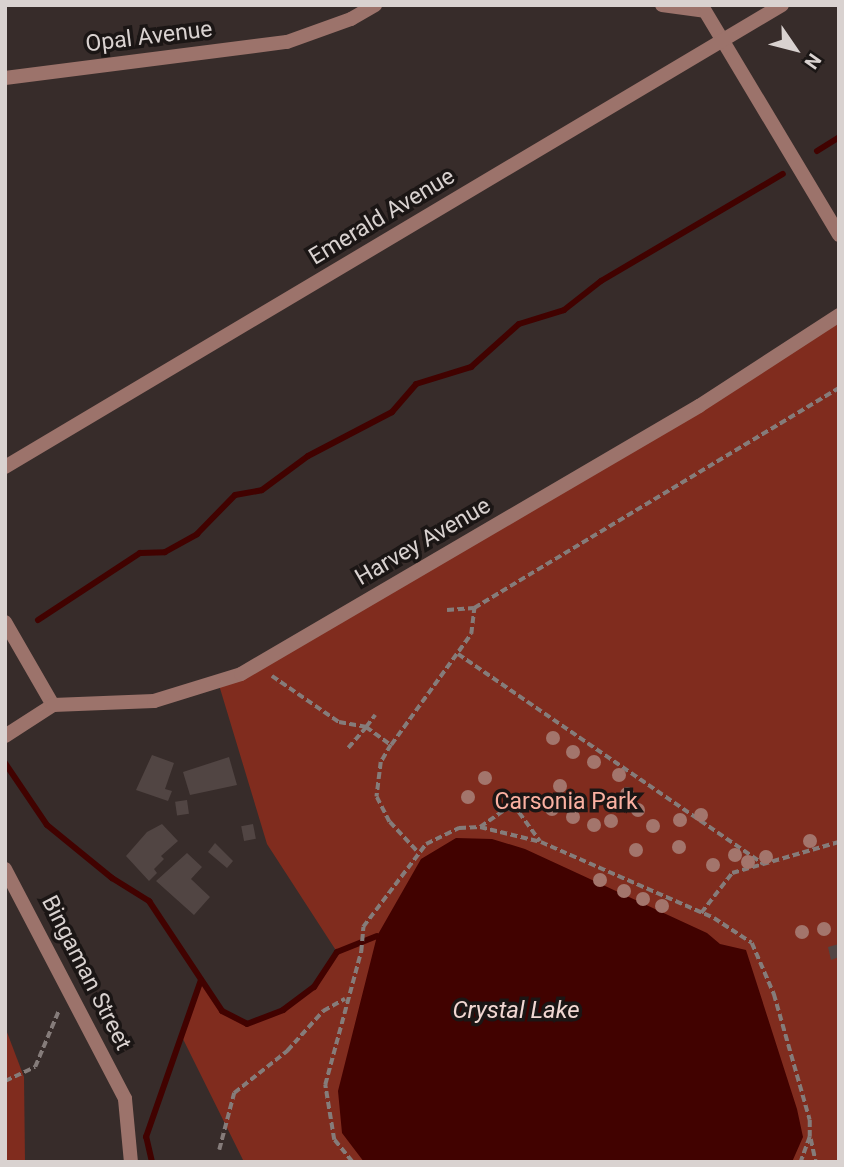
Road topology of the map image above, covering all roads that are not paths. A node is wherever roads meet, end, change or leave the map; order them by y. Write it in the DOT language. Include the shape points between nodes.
graph roads {
  1 [pos="374,5"];
  2 [pos="662,5"];
  3 [pos="782,5"];
  4 [pos="724,41"];
  5 [pos="5,78"];
  6 [pos="839,234"];
  7 [pos="839,316"];
  8 [pos="5,467"];
  9 [pos="5,622"];
  10 [pos="53,705"];
  11 [pos="5,736"];
  12 [pos="5,869"];
  13 [pos="131,1162"];
  1 -- 5 [label="street, Opal Avenue" via="352,19 287,42"];
  2 -- 4 [label="street" via="705,11"];
  3 -- 4 [label="street, Emerald Avenue"];
  4 -- 6 [label="street"];
  4 -- 8 [label="street, Emerald Avenue"];
  7 -- 10 [label="street, Harvey Avenue" via="699,406 219,685 154,701"];
  9 -- 10 [label="street"];
  10 -- 11 [label="street"];
  12 -- 13 [label="street, Bingaman Street" via="125,1099"];
}
